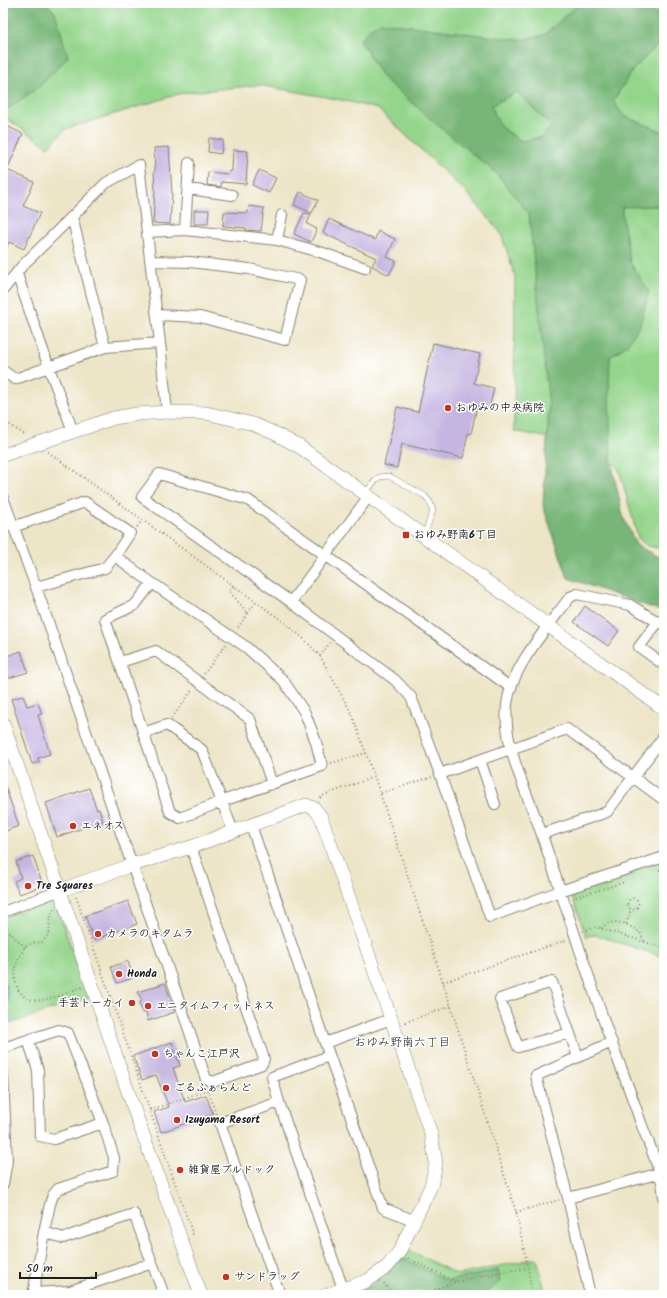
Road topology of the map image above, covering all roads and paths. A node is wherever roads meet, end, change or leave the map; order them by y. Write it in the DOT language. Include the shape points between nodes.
graph roads {
  1 [pos="189,163"];
  2 [pos="188,189"];
  3 [pos="232,195"];
  4 [pos="282,215"];
  5 [pos="72,217"];
  6 [pos="185,230"];
  7 [pos="147,232"];
  8 [pos="277,240"];
  9 [pos="151,261"];
  10 [pos="365,268"];
  11 [pos="17,274"];
  12 [pos="3,290"];
  13 [pos="157,315"];
  14 [pos="160,343"];
  15 [pos="105,347"];
  16 [pos="49,368"];
  17 [pos="3,370"];
  18 [pos="167,412"];
  19 [pos="3,420"];
  20 [pos="73,431"];
  21 [pos="37,444"];
  22 [pos="3,455"];
  23 [pos="367,494"];
  24 [pos="3,498"];
  25 [pos="13,527"];
  26 [pos="423,536"];
  27 [pos="115,556"];
  28 [pos="325,556"];
  29 [pos="152,583"];
  30 [pos="233,586"];
  31 [pos="36,587"];
  32 [pos="256,602"];
  33 [pos="292,602"];
  34 [pos="248,613"];
  35 [pos="661,623"];
  36 [pos="548,626"];
  37 [pos="231,636"];
  38 [pos="336,636"];
  39 [pos="320,656"];
  40 [pos="120,662"];
  41 [pos="664,665"];
  42 [pos="198,682"];
  43 [pos="510,687"];
  44 [pos="664,709"];
  45 [pos="3,723"];
  46 [pos="167,725"];
  47 [pos="143,732"];
  48 [pos="664,736"];
  49 [pos="511,750"];
  50 [pos="366,753"];
  51 [pos="480,760"];
  52 [pos="322,766"];
  53 [pos="440,774"];
  54 [pos="374,777"];
  55 [pos="633,777"];
  56 [pos="272,784"];
  57 [pos="380,793"];
  58 [pos="664,800"];
  59 [pos="223,801"];
  60 [pos="495,804"];
  61 [pos="314,808"];
  62 [pos="250,825"];
  63 [pos="234,831"];
  64 [pos="542,834"];
  65 [pos="191,847"];
  66 [pos="664,857"];
  67 [pos="132,865"];
  68 [pos="560,891"];
  69 [pos="79,892"];
  70 [pos="67,897"];
  71 [pos="631,909"];
  72 [pos="3,912"];
  73 [pos="626,924"];
  74 [pos="3,928"];
  75 [pos="601,928"];
  76 [pos="575,937"];
  77 [pos="645,943"];
  78 [pos="24,947"];
  79 [pos="664,948"];
  80 [pos="443,982"];
  81 [pos="92,984"];
  82 [pos="391,1019"];
  83 [pos="570,1033"];
  84 [pos="28,1040"];
  85 [pos="612,1042"];
  86 [pos="325,1043"];
  87 [pos="3,1048"];
  88 [pos="329,1056"];
  89 [pos="578,1057"];
  90 [pos="3,1075"];
  91 [pos="208,1090"];
  92 [pos="279,1102"];
  93 [pos="103,1123"];
  94 [pos="220,1123"];
  95 [pos="4,1142"];
  96 [pos="662,1172"];
  97 [pos="3,1184"];
  98 [pos="664,1197"];
  99 [pos="568,1198"];
  100 [pos="516,1212"];
  101 [pos="415,1221"];
  102 [pos="44,1232"];
  103 [pos="193,1236"];
  104 [pos="399,1252"];
  105 [pos="152,1263"];
  106 [pos="528,1268"];
  107 [pos="457,1283"];
  108 [pos="343,1289"];
  109 [pos="71,1293"];
  110 [pos="33,1294"];
  111 [pos="164,1295"];
  112 [pos="201,1295"];
  113 [pos="280,1295"];
  114 [pos="326,1295"];
  115 [pos="388,1295"];
  116 [pos="403,1295"];
  117 [pos="424,1295"];
  118 [pos="532,1295"];
  119 [pos="590,1295"];
  1 -- 2 [label="street"];
  2 -- 3 [label="street"];
  2 -- 6 [label="street"];
  4 -- 8 [label="street"];
  5 -- 7 [label="street" via="106,183 139,165"];
  5 -- 11 [label="street"];
  5 -- 15 [label="street"];
  6 -- 7 [label="street"];
  6 -- 8 [label="street"];
  7 -- 9 [label="street"];
  8 -- 10 [label="street"];
  9 -- 13 [label="street"];
  9 -- 13 [label="street" via="249,268 300,280 285,340 200,317"];
  11 -- 12 [label="street"];
  11 -- 16 [label="street"];
  13 -- 14 [label="street"];
  14 -- 15 [label="street"];
  14 -- 18 [label="street"];
  15 -- 16 [label="street"];
  16 -- 17 [label="street" via="15,379"];
  16 -- 20 [label="street"];
  18 -- 20 [label="street" via="114,418"];
  18 -- 23 [label="street" via="206,413 271,431 300,447"];
  19 -- 21 [label="path"];
  20 -- 21 [label="street"];
  21 -- 22 [label="street"];
  21 -- 30 [label="path"];
  23 -- 26 [label="street"];
  23 -- 26 [label="lane" via="376,480 389,476 425,496 433,511"];
  23 -- 28 [label="street"];
  24 -- 25 [label="street"];
  25 -- 27 [label="street" via="85,502 130,533"];
  25 -- 31 [label="street"];
  26 -- 36 [label="street"];
  27 -- 29 [label="street"];
  27 -- 31 [label="street" via="105,568"];
  28 -- 33 [label="street"];
  28 -- 33 [label="street" via="248,500 159,474 142,496"];
  28 -- 43 [label="street"];
  29 -- 37 [label="street"];
  29 -- 40 [label="street" via="134,605 105,619"];
  30 -- 32 [label="path"];
  30 -- 34 [label="path" via="229,590"];
  31 -- 67 [label="street"];
  32 -- 34 [label="path"];
  32 -- 39 [label="path" via="303,638"];
  33 -- 38 [label="street"];
  34 -- 37 [label="path"];
  35 -- 36 [label="street" via="630,605 577,594 570,597"];
  35 -- 41 [label="street" via="639,647"];
  36 -- 43 [label="street" via="525,658"];
  36 -- 44 [label="street"];
  37 -- 42 [label="path"];
  37 -- 52 [label="street" via="283,680 305,713"];
  38 -- 39 [label="path"];
  38 -- 53 [label="street" via="395,680 412,697"];
  39 -- 50 [label="path" via="352,714"];
  40 -- 42 [label="street" via="156,651"];
  40 -- 47 [label="street"];
  42 -- 46 [label="path"];
  42 -- 56 [label="street" via="250,719"];
  43 -- 49 [label="street" via="506,730"];
  45 -- 70 [label="street"];
  46 -- 47 [label="street"];
  46 -- 59 [label="street" via="202,750"];
  47 -- 59 [label="street" via="170,812 180,818"];
  48 -- 55 [label="street"];
  49 -- 51 [label="street"];
  49 -- 55 [label="street" via="567,729"];
  49 -- 64 [label="street"];
  50 -- 52 [label="path"];
  50 -- 54 [label="path"];
  51 -- 53 [label="street"];
  51 -- 60 [label="street"];
  52 -- 56 [label="street"];
  53 -- 57 [label="path"];
  53 -- 68 [label="street" via="490,917"];
  54 -- 57 [label="path"];
  54 -- 61 [label="path" via="322,796"];
  55 -- 58 [label="street"];
  55 -- 64 [label="street" via="607,812"];
  56 -- 59 [label="street"];
  57 -- 80 [label="path"];
  59 -- 63 [label="street"];
  61 -- 62 [label="street" via="306,805"];
  61 -- 82 [label="street" via="321,817"];
  62 -- 63 [label="street"];
  62 -- 86 [label="street"];
  63 -- 65 [label="street"];
  64 -- 68 [label="street"];
  65 -- 67 [label="street"];
  65 -- 67 [label="street" via="264,1059 262,1064 213,1082 206,1079"];
  66 -- 68 [label="street"];
  67 -- 70 [label="street"];
  68 -- 76 [label="street"];
  69 -- 70 [label="path"];
  70 -- 72 [label="street"];
  70 -- 78 [label="path" via="55,907 50,918 49,934 42,942"];
  70 -- 81 [label="street"];
  70 -- 103 [label="path"];
  71 -- 71 [label="path" via="634,910 638,906 637,900 632,898 627,905"];
  71 -- 73 [label="path"];
  73 -- 75 [label="path" via="608,923"];
  73 -- 77 [label="path" via="640,932"];
  74 -- 78 [label="path"];
  75 -- 76 [label="path" via="585,930"];
  75 -- 77 [label="path"];
  76 -- 80 [label="path"];
  76 -- 85 [label="street"];
  77 -- 79 [label="path"];
  78 -- 81 [label="path" via="17,961 14,976 16,986 24,996 33,1000 44,1000"];
  80 -- 100 [label="path"];
  81 -- 112 [label="street"];
  82 -- 86 [label="street"];
  82 -- 101 [label="street" via="432,1134 436,1162 431,1186"];
  83 -- 83 [label="street" via="552,982 500,999 518,1048"];
  83 -- 89 [label="street"];
  84 -- 87 [label="street"];
  84 -- 93 [label="street" via="59,1030 68,1033"];
  84 -- 93 [label="street" via="38,1070 40,1136 54,1139"];
  85 -- 89 [label="street"];
  85 -- 96 [label="street"];
  86 -- 88 [label="street"];
  88 -- 92 [label="street" via="272,1077"];
  88 -- 101 [label="street" via="384,1208"];
  89 -- 99 [label="street" via="536,1076"];
  90 -- 95 [label="street"];
  91 -- 94 [label="path"];
  92 -- 94 [label="street"];
  92 -- 108 [label="street"];
  93 -- 102 [label="street" via="114,1158 113,1171 58,1189 53,1195"];
  94 -- 113 [label="street"];
  95 -- 97 [label="street" via="7,1161"];
  96 -- 98 [label="street"];
  96 -- 99 [label="street"];
  99 -- 100 [label="path"];
  99 -- 119 [label="street"];
  100 -- 106 [label="path"];
  101 -- 104 [label="street"];
  102 -- 105 [label="street" via="63,1238 134,1214"];
  102 -- 110 [label="street"];
  104 -- 107 [label="path"];
  104 -- 108 [label="street" via="378,1274 367,1281"];
  105 -- 109 [label="street"];
  105 -- 111 [label="street"];
  106 -- 107 [label="path"];
  106 -- 118 [label="path"];
  107 -- 117 [label="path" via="437,1288"];
  108 -- 114 [label="street"];
  109 -- 110 [label="street"];
  115 -- 116 [label="path"];
}
